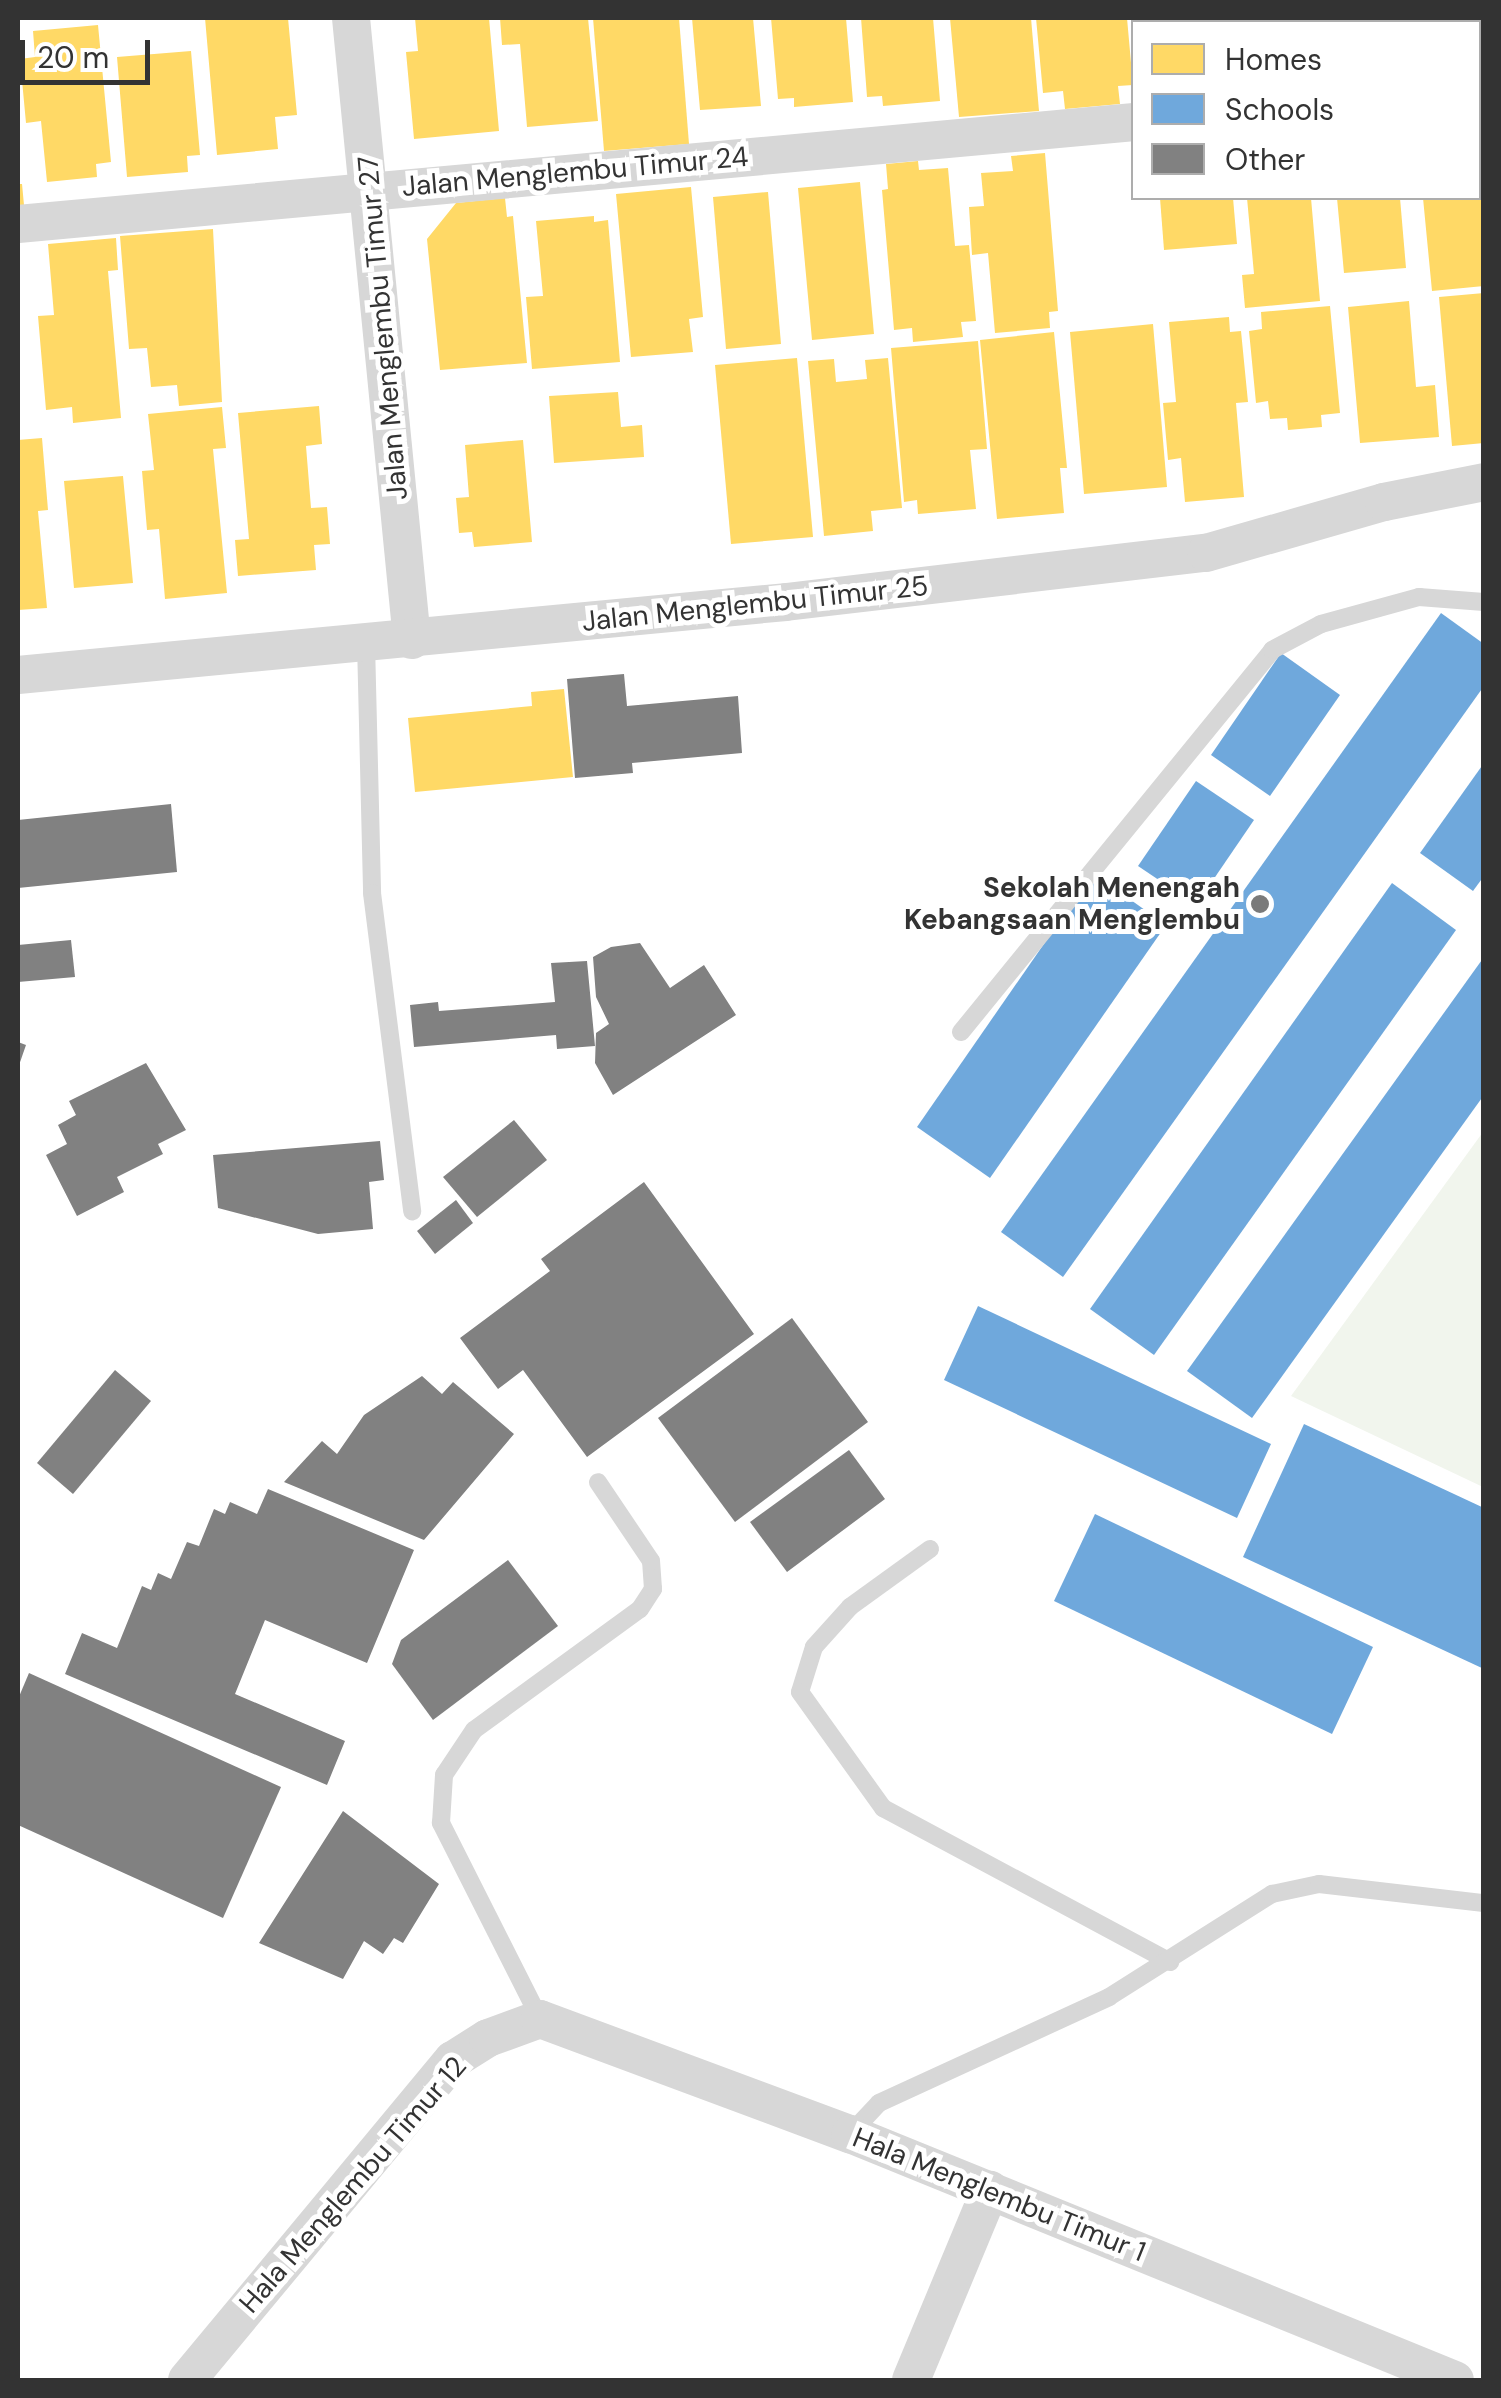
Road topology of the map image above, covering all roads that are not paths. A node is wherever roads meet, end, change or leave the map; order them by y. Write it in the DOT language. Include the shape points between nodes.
graph roads {
  1 [pos="351,18"];
  2 [pos="1131,122"];
  3 [pos="372,190"];
  4 [pos="18,224"];
  5 [pos="1484,482"];
  6 [pos="1484,602"];
  7 [pos="412,640"];
  8 [pos="366,643"];
  9 [pos="18,675"];
  10 [pos="961,1032"];
  11 [pos="412,1211"];
  12 [pos="598,1482"];
  13 [pos="930,1549"];
  14 [pos="1484,1903"];
  15 [pos="1170,1962"];
  16 [pos="540,2018"];
  17 [pos="850,2134"];
  18 [pos="990,2190"];
  19 [pos="1447,2379"];
  20 [pos="187,2380"];
  21 [pos="911,2380"];
  1 -- 3 [label="street, Jalan Menglembu Timur 27"];
  2 -- 3 [label="street, Jalan Menglembu Timur 24"];
  3 -- 4 [label="street, Jalan Menglembu Timur 24"];
  3 -- 7 [label="street, Jalan Menglembu Timur 27"];
  5 -- 7 [label="street, Jalan Menglembu Timur 25" via="1384,502 1206,554"];
  6 -- 10 [label="lane" via="1419,597 1321,624 1272,650"];
  7 -- 8 [label="street, Jalan Menglembu Timur 25"];
  8 -- 9 [label="street, Jalan Menglembu Timur 25"];
  8 -- 11 [label="lane" via="372,893"];
  12 -- 16 [label="lane" via="650,1561 653,1589 640,1609 474,1730 444,1774 441,1822"];
  13 -- 15 [label="lane" via="850,1607 814,1647 800,1692 882,1808"];
  14 -- 15 [label="lane" via="1318,1884 1272,1894"];
  15 -- 17 [label="lane" via="880,2103"];
  16 -- 17 [label="street, Hala Menglembu Timur 1"];
  16 -- 20 [label="street, Hala Menglembu Timur 12" via="453,2060"];
  17 -- 18 [label="street, Hala Menglembu Timur 1"];
  18 -- 19 [label="street, Hala Menglembu Timur 1"];
  18 -- 21 [label="street"];
}
